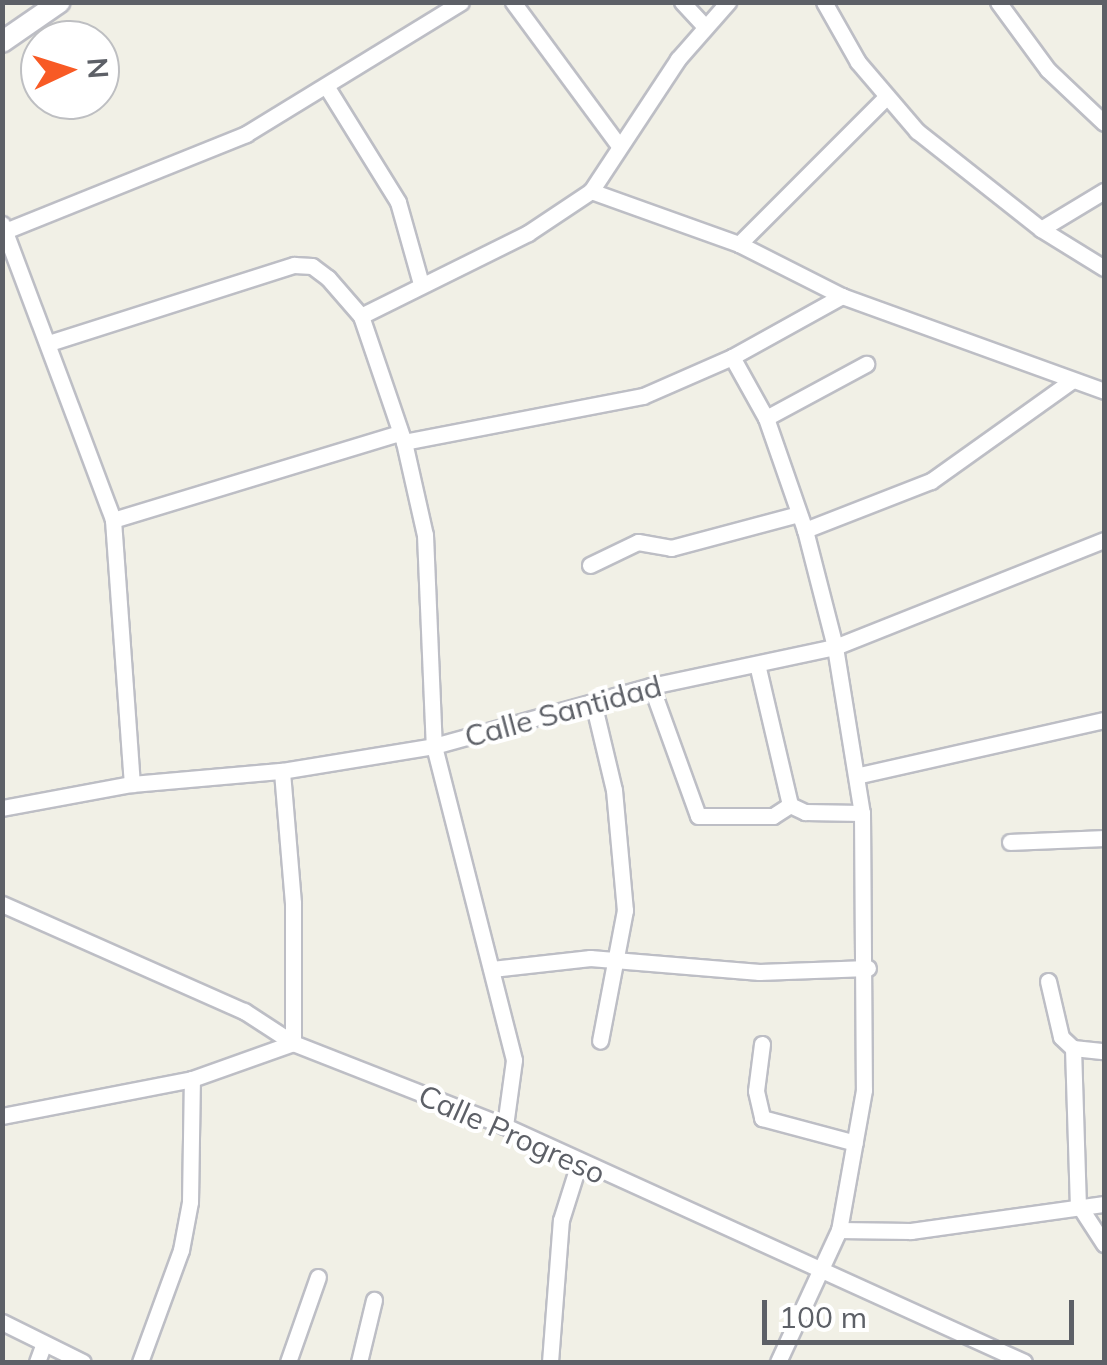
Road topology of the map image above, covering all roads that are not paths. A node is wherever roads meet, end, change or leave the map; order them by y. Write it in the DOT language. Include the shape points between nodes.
graph roads {
  1 [pos="60,2"];
  2 [pos="461,2"];
  3 [pos="513,2"];
  4 [pos="682,2"];
  5 [pos="728,2"];
  6 [pos="824,2"];
  7 [pos="998,2"];
  8 [pos="32,11"];
  9 [pos="705,27"];
  10 [pos="2,42"];
  11 [pos="328,88"];
  12 [pos="885,98"];
  13 [pos="1104,123"];
  14 [pos="619,146"];
  15 [pos="1104,190"];
  16 [pos="591,191"];
  17 [pos="4,228"];
  18 [pos="1041,230"];
  19 [pos="738,244"];
  20 [pos="1104,268"];
  21 [pos="421,284"];
  22 [pos="842,296"];
  23 [pos="361,316"];
  24 [pos="52,342"];
  25 [pos="732,357"];
  26 [pos="866,364"];
  27 [pos="1070,382"];
  28 [pos="1103,388"];
  29 [pos="766,418"];
  30 [pos="402,438"];
  31 [pos="799,514"];
  32 [pos="114,520"];
  33 [pos="805,530"];
  34 [pos="1104,540"];
  35 [pos="590,564"];
  36 [pos="835,647"];
  37 [pos="757,664"];
  38 [pos="651,686"];
  39 [pos="593,702"];
  40 [pos="1104,720"];
  41 [pos="434,746"];
  42 [pos="282,770"];
  43 [pos="860,775"];
  44 [pos="132,784"];
  45 [pos="790,805"];
  46 [pos="2,808"];
  47 [pos="862,812"];
  48 [pos="1104,838"];
  49 [pos="1010,842"];
  50 [pos="2,904"];
  51 [pos="618,960"];
  52 [pos="868,968"];
  53 [pos="492,969"];
  54 [pos="1048,981"];
  55 [pos="600,1041"];
  56 [pos="293,1043"];
  57 [pos="762,1044"];
  58 [pos="1074,1048"];
  59 [pos="1104,1051"];
  60 [pos="192,1080"];
  61 [pos="2,1116"];
  62 [pos="505,1126"];
  63 [pos="855,1142"];
  64 [pos="579,1163"];
  65 [pos="1078,1204"];
  66 [pos="1104,1204"];
  67 [pos="839,1230"];
  68 [pos="1104,1244"];
  69 [pos="819,1272"];
  70 [pos="318,1277"];
  71 [pos="374,1300"];
  72 [pos="2,1322"];
  73 [pos="44,1343"];
  74 [pos="36,1362"];
  75 [pos="82,1362"];
  76 [pos="140,1362"];
  77 [pos="288,1362"];
  78 [pos="360,1362"];
  79 [pos="550,1362"];
  80 [pos="778,1362"];
  81 [pos="1024,1362"];
  1 -- 8 [label="street"];
  2 -- 11 [label="street"];
  3 -- 14 [label="street"];
  4 -- 9 [label="street"];
  5 -- 9 [label="street"];
  6 -- 12 [label="street"];
  7 -- 13 [label="street" via="1048,70"];
  8 -- 10 [label="street"];
  9 -- 14 [label="street"];
  11 -- 17 [label="street" via="246,134"];
  11 -- 21 [label="street" via="398,202"];
  12 -- 18 [label="street" via="916,131"];
  12 -- 19 [label="street"];
  14 -- 16 [label="street"];
  15 -- 18 [label="street"];
  16 -- 19 [label="street"];
  16 -- 21 [label="street" via="528,232"];
  17 -- 24 [label="street"];
  18 -- 20 [label="street"];
  19 -- 22 [label="street"];
  21 -- 23 [label="street"];
  22 -- 25 [label="street"];
  22 -- 27 [label="street"];
  23 -- 24 [label="street" via="328,278 312,266 294,265"];
  23 -- 30 [label="street"];
  24 -- 32 [label="street"];
  25 -- 29 [label="street"];
  25 -- 30 [label="street" via="642,396"];
  26 -- 29 [label="street"];
  27 -- 28 [label="street"];
  27 -- 33 [label="street" via="931,481"];
  29 -- 31 [label="street"];
  30 -- 32 [label="street"];
  30 -- 41 [label="street" via="425,534"];
  31 -- 33 [label="street"];
  31 -- 35 [label="street" via="671,548 638,542"];
  32 -- 44 [label="street"];
  33 -- 36 [label="street"];
  34 -- 36 [label="street, Calle Santidad"];
  36 -- 37 [label="street, Calle Santidad"];
  36 -- 43 [label="street"];
  37 -- 38 [label="street, Calle Santidad"];
  37 -- 45 [label="street"];
  38 -- 39 [label="street, Calle Santidad"];
  38 -- 45 [label="street" via="698,816 773,816"];
  39 -- 41 [label="street, Calle Santidad"];
  39 -- 51 [label="street" via="624,856"];
  40 -- 43 [label="street"];
  41 -- 42 [label="street, Calle Santidad"];
  41 -- 53 [label="street"];
  42 -- 44 [label="street, Calle Santidad"];
  42 -- 56 [label="street" via="293,903"];
  43 -- 47 [label="street"];
  44 -- 46 [label="street, Calle Santidad"];
  45 -- 47 [label="street" via="804,812"];
  47 -- 52 [label="street"];
  48 -- 49 [label="street"];
  50 -- 56 [label="street, Calle Progreso" via="244,1011"];
  51 -- 52 [label="street" via="759,972"];
  51 -- 53 [label="street"];
  51 -- 55 [label="street"];
  52 -- 63 [label="street" via="864,1090"];
  53 -- 62 [label="street" via="514,1060"];
  54 -- 58 [label="street" via="1054,1023"];
  56 -- 60 [label="street"];
  56 -- 62 [label="street, Calle Progreso"];
  57 -- 63 [label="street" via="756,1091 762,1118"];
  58 -- 59 [label="street"];
  58 -- 65 [label="street"];
  60 -- 61 [label="street"];
  60 -- 76 [label="street" via="190,1202 181,1250"];
  62 -- 64 [label="street, Calle Progreso"];
  63 -- 67 [label="street"];
  64 -- 69 [label="street, Calle Progreso"];
  64 -- 79 [label="street" via="561,1220"];
  65 -- 66 [label="street"];
  65 -- 67 [label="street" via="911,1232"];
  65 -- 68 [label="street"];
  67 -- 69 [label="street"];
  69 -- 80 [label="street"];
  69 -- 81 [label="street, Calle Progreso"];
  70 -- 77 [label="street"];
  71 -- 78 [label="street"];
  72 -- 73 [label="street"];
  73 -- 74 [label="street"];
  73 -- 75 [label="street"];
}
